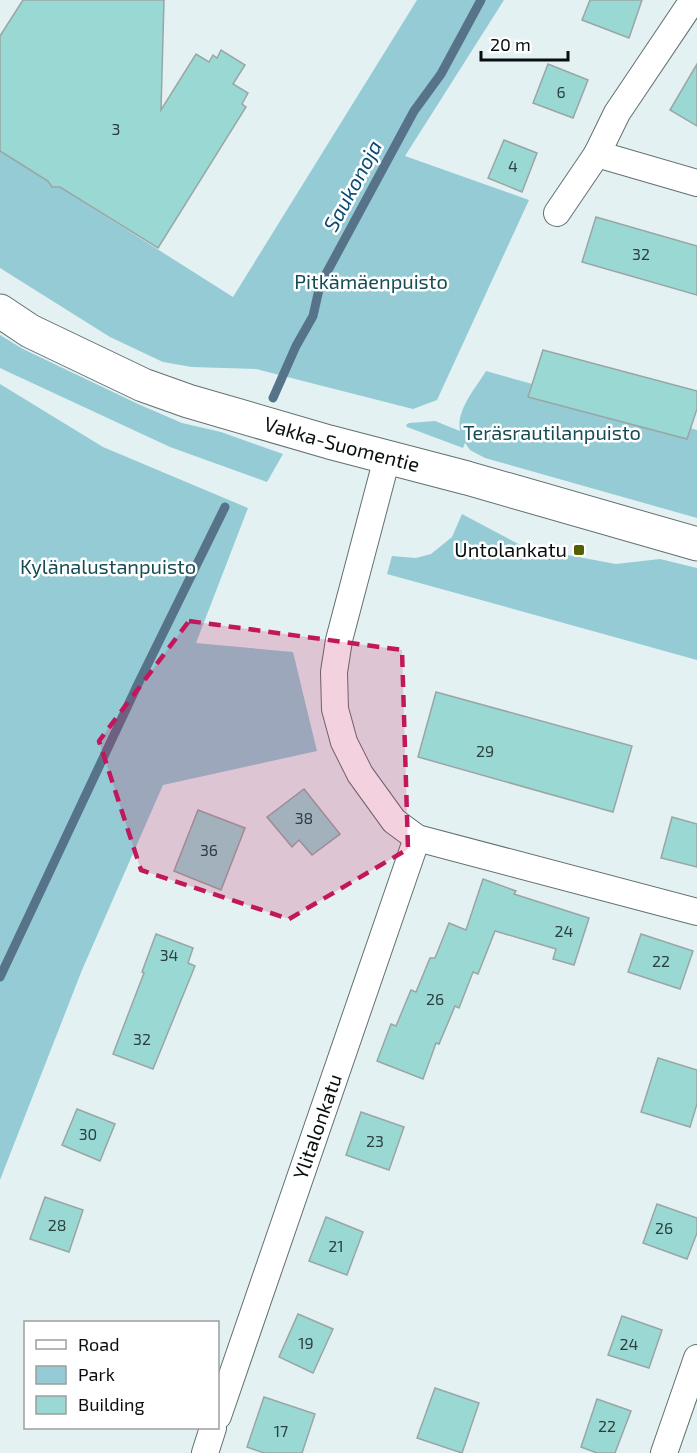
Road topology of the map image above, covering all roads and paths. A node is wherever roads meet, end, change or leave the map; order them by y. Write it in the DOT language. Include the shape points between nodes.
graph roads {
  1 [pos="693,0"];
  2 [pos="597,154"];
  3 [pos="697,183"];
  4 [pos="556,213"];
  5 [pos="0,311"];
  6 [pos="387,458"];
  7 [pos="697,544"];
  8 [pos="417,838"];
  9 [pos="697,912"];
  10 [pos="697,1358"];
  11 [pos="219,1413"];
  12 [pos="213,1429"];
  13 [pos="205,1453"];
  14 [pos="664,1453"];
  1 -- 2 [label="street" via="617,113"];
  2 -- 3 [label="street"];
  2 -- 4 [label="street"];
  5 -- 6 [label="street, Vakka-Suomentie" via="30,331 143,386 217,411"];
  6 -- 7 [label="street, Vakka-Suomentie"];
  6 -- 8 [label="street" via="339,640 334,672 335,709 344,742 360,774 394,821"];
  8 -- 9 [label="street"];
  8 -- 11 [label="street, Ylitalonkatu"];
  10 -- 14 [label="street"];
  12 -- 13 [label="street"];
}
